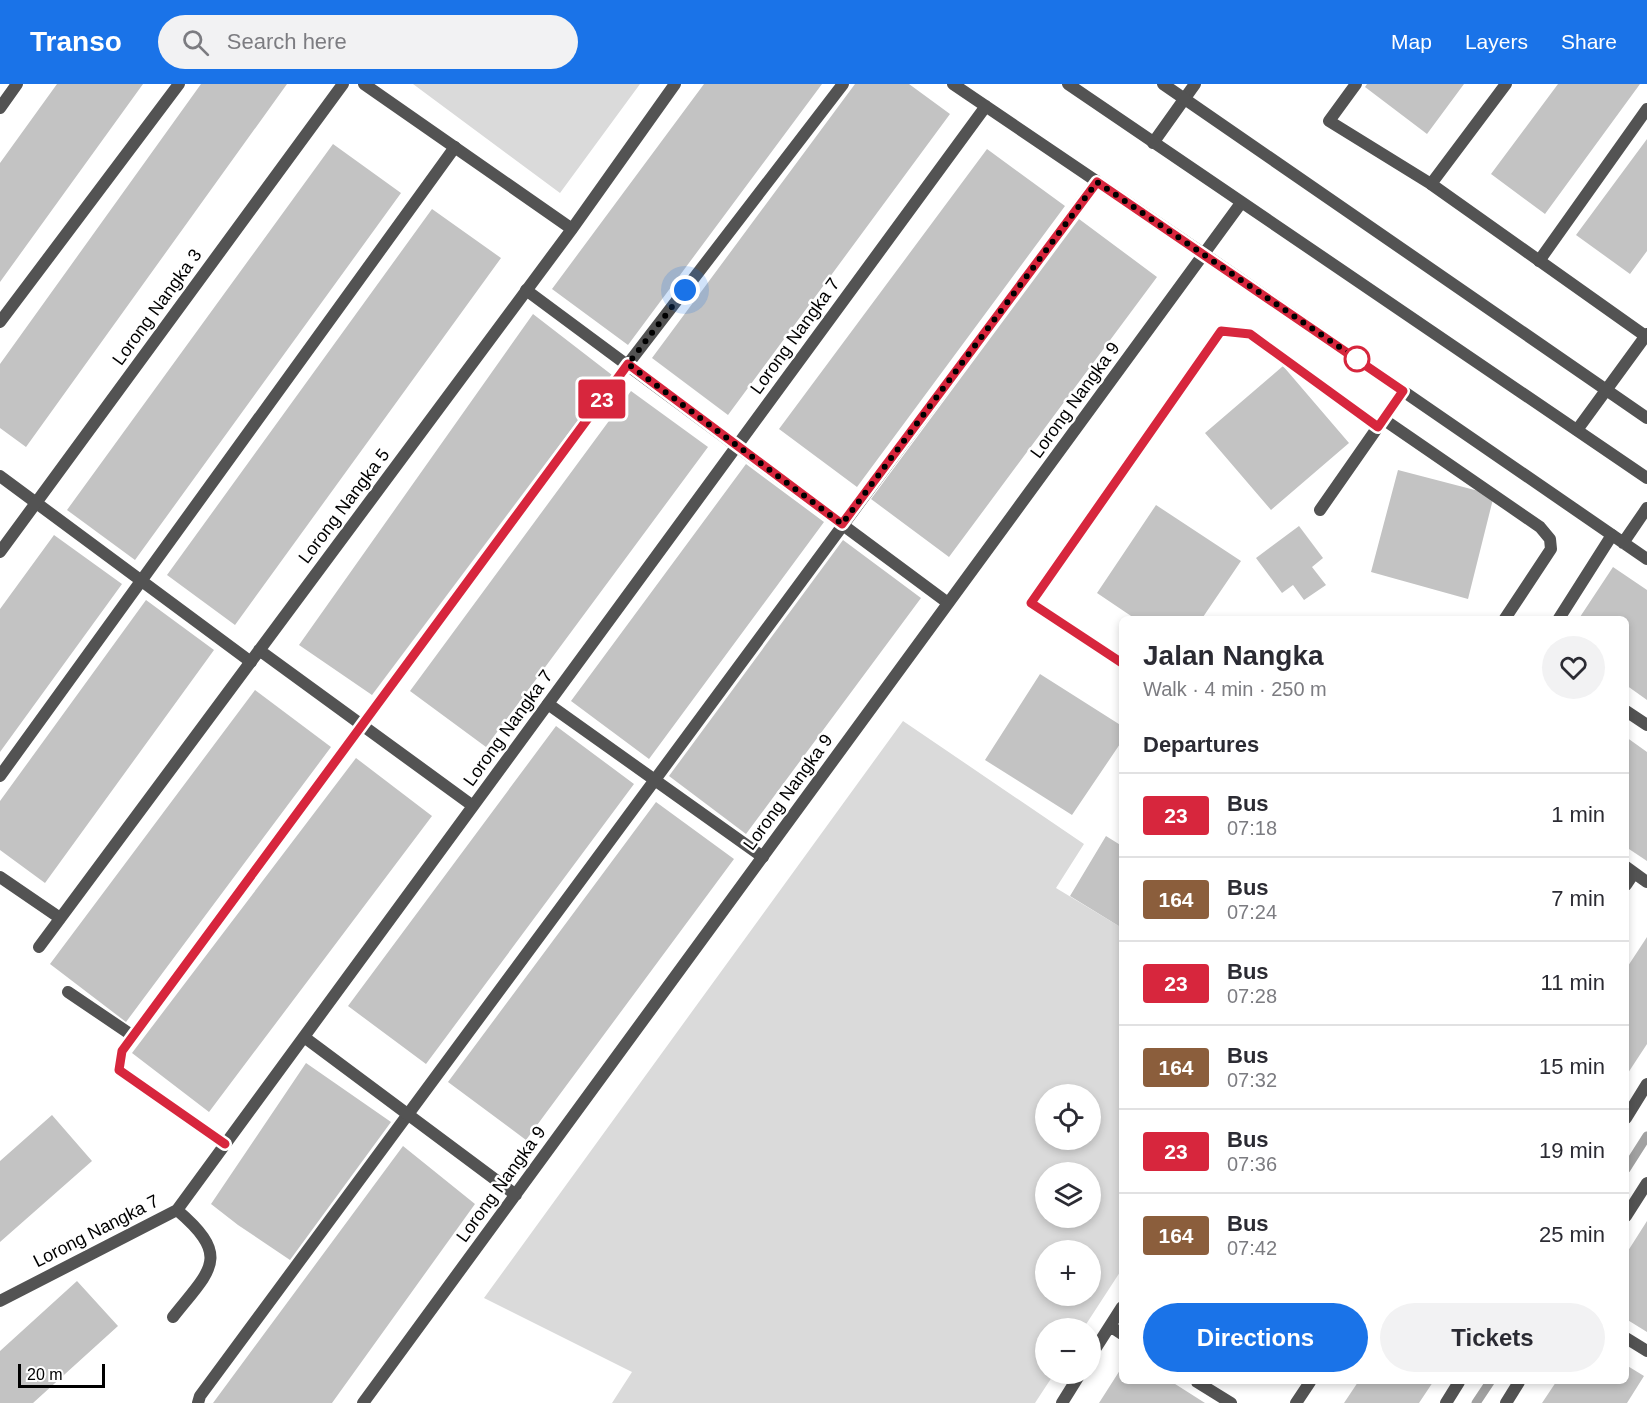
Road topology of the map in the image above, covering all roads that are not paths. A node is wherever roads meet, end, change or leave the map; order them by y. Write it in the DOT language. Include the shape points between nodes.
graph roads {
  1 [pos="17,84"];
  2 [pos="179,84"];
  3 [pos="343,84"];
  4 [pos="364,84"];
  5 [pos="675,84"];
  6 [pos="843,84"];
  7 [pos="953,84"];
  8 [pos="1068,84"];
  9 [pos="1163,84"];
  10 [pos="1195,84"];
  11 [pos="1356,84"];
  12 [pos="1506,84"];
  13 [pos="1184,98"];
  14 [pos="986,106"];
  15 [pos="0,108"];
  16 [pos="1647,109"];
  17 [pos="1153,143"];
  18 [pos="455,147"];
  19 [pos="1097,182"];
  20 [pos="1431,184"];
  21 [pos="1241,203"];
  22 [pos="572,229"];
  23 [pos="1204,254"];
  24 [pos="1539,261"];
  25 [pos="526,290"];
  26 [pos="0,322"];
  27 [pos="1647,336"];
  28 [pos="628,364"];
  29 [pos="1606,390"];
  30 [pos="1403,391"];
  31 [pos="1647,418"];
  32 [pos="1381,423"];
  33 [pos="1577,430"];
  34 [pos="737,445"];
  35 [pos="0,476"];
  36 [pos="1647,478"];
  37 [pos="36,503"];
  38 [pos="1647,508"];
  39 [pos="1320,510"];
  40 [pos="842,524"];
  41 [pos="1612,535"];
  42 [pos="1623,543"];
  43 [pos="0,552"];
  44 [pos="1647,559"];
  45 [pos="142,581"];
  46 [pos="948,603"];
  47 [pos="1507,616"];
  48 [pos="1561,616"];
  49 [pos="259,650"];
  50 [pos="1119,661"];
  51 [pos="250,662"];
  52 [pos="548,704"];
  53 [pos="1629,713"];
  54 [pos="361,725"];
  55 [pos="1647,725"];
  56 [pos="0,776"];
  57 [pos="654,780"];
  58 [pos="473,806"];
  59 [pos="762,857"];
  60 [pos="1630,870"];
  61 [pos="0,878"];
  62 [pos="1647,882"];
  63 [pos="60,918"];
  64 [pos="39,947"];
  65 [pos="68,992"];
  66 [pos="133,1036"];
  67 [pos="304,1037"];
  68 [pos="1647,1084"];
  69 [pos="1629,1113"];
  70 [pos="409,1115"];
  71 [pos="225,1144"];
  72 [pos="1647,1183"];
  73 [pos="516,1195"];
  74 [pos="177,1210"];
  75 [pos="1629,1211"];
  76 [pos="0,1301"];
  77 [pos="1119,1312"];
  78 [pos="174,1317"];
  79 [pos="1110,1326"];
  80 [pos="1119,1332"];
  81 [pos="1101,1340"];
  82 [pos="1629,1340"];
  83 [pos="1647,1351"];
  84 [pos="1074,1384"];
  85 [pos="1200,1384"];
  86 [pos="1309,1384"];
  87 [pos="1458,1384"];
  88 [pos="1519,1384"];
  89 [pos="198,1403"];
  90 [pos="363,1403"];
  91 [pos="1062,1403"];
  92 [pos="1231,1403"];
  93 [pos="1296,1403"];
  94 [pos="1446,1403"];
  95 [pos="1506,1403"];
  1 -- 15 [label="street"];
  2 -- 26 [label="street"];
  3 -- 37 [label="street, Lorong Nangka 3"];
  4 -- 18 [label="street"];
  5 -- 22 [label="street, Lorong Nangka 5"];
  6 -- 28 [label="street"];
  7 -- 14 [label="street"];
  8 -- 17 [label="street"];
  9 -- 13 [label="street"];
  10 -- 13 [label="street"];
  11 -- 20 [label="street" via="1329,121"];
  12 -- 20 [label="street"];
  13 -- 17 [label="street"];
  13 -- 29 [label="street"];
  14 -- 19 [label="street"];
  14 -- 34 [label="street, Lorong Nangka 7"];
  16 -- 24 [label="street"];
  17 -- 21 [label="street"];
  18 -- 22 [label="street"];
  18 -- 45 [label="street"];
  19 -- 23 [label="street"];
  19 -- 40 [label="street"];
  20 -- 24 [label="street"];
  21 -- 23 [label="street, Lorong Nangka 9"];
  21 -- 33 [label="street"];
  22 -- 25 [label="street, Lorong Nangka 5"];
  23 -- 30 [label="street"];
  23 -- 46 [label="street, Lorong Nangka 9"];
  24 -- 27 [label="street"];
  25 -- 28 [label="street"];
  25 -- 49 [label="street, Lorong Nangka 5"];
  27 -- 29 [label="street"];
  28 -- 34 [label="street"];
  28 -- 54 [label="street"];
  29 -- 31 [label="street"];
  29 -- 33 [label="street"];
  30 -- 32 [label="street"];
  30 -- 41 [label="street"];
  32 -- 39 [label="street"];
  32 -- 47 [label="street" via="1540,527 1550,538 1551,549"];
  32 -- 50 [label="street" via="1250,334 1221,331 1031,603"];
  33 -- 36 [label="street"];
  34 -- 40 [label="street"];
  34 -- 52 [label="street, Lorong Nangka 7"];
  35 -- 37 [label="street"];
  37 -- 43 [label="street, Lorong Nangka 3"];
  37 -- 45 [label="street"];
  38 -- 42 [label="street"];
  40 -- 46 [label="street"];
  40 -- 57 [label="street"];
  41 -- 42 [label="street"];
  41 -- 48 [label="street"];
  42 -- 44 [label="street"];
  45 -- 51 [label="street"];
  45 -- 56 [label="street"];
  46 -- 59 [label="street, Lorong Nangka 9"];
  49 -- 51 [label="street, Lorong Nangka 5"];
  49 -- 54 [label="street"];
  51 -- 63 [label="street, Lorong Nangka 5"];
  52 -- 57 [label="street"];
  52 -- 58 [label="street, Lorong Nangka 7"];
  53 -- 55 [label="street"];
  54 -- 58 [label="street"];
  54 -- 66 [label="street"];
  57 -- 59 [label="street"];
  57 -- 70 [label="street"];
  58 -- 67 [label="street, Lorong Nangka 7"];
  59 -- 73 [label="street, Lorong Nangka 9"];
  60 -- 62 [label="street"];
  61 -- 63 [label="street"];
  63 -- 64 [label="street, Lorong Nangka 5"];
  65 -- 66 [label="street"];
  66 -- 71 [label="street" via="122,1051 119,1070"];
  67 -- 70 [label="street"];
  67 -- 71 [label="street, Lorong Nangka 7"];
  68 -- 69 [label="street"];
  70 -- 73 [label="street"];
  70 -- 89 [label="street"];
  71 -- 74 [label="street, Lorong Nangka 7"];
  72 -- 75 [label="street"];
  73 -- 90 [label="street, Lorong Nangka 9"];
  74 -- 76 [label="street, Lorong Nangka 7"];
  74 -- 78 [label="street" via="194,1224 210,1247 210,1269"];
  77 -- 79 [label="street"];
  79 -- 80 [label="street"];
  79 -- 81 [label="street"];
  82 -- 83 [label="street"];
  84 -- 91 [label="street"];
  85 -- 92 [label="street"];
  86 -- 93 [label="street"];
  87 -- 94 [label="street"];
  88 -- 95 [label="street"];
}
